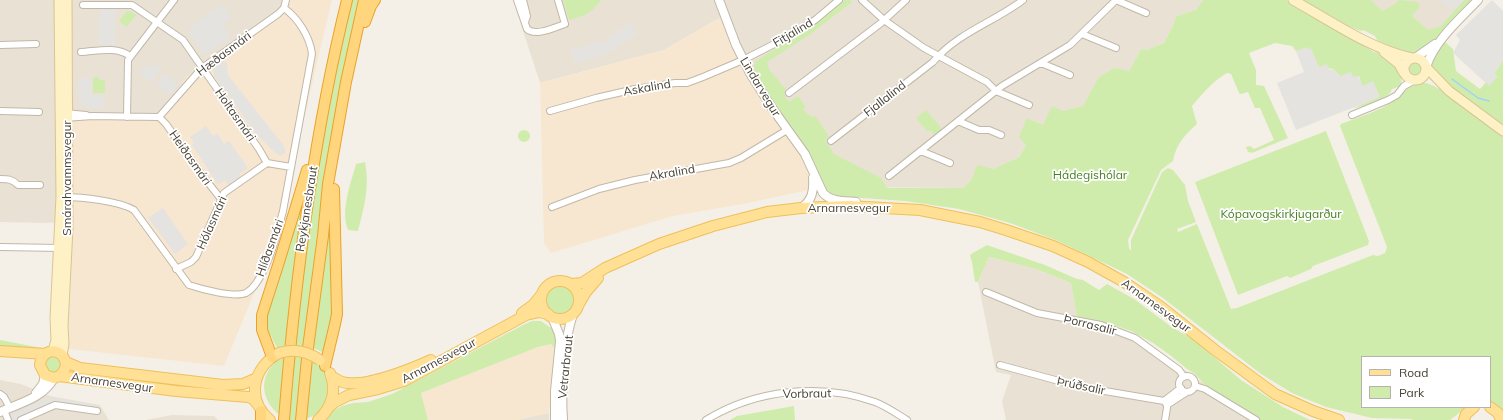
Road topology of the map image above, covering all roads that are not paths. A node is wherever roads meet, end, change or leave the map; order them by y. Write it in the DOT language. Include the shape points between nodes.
graph roads {
  1 [pos="59,0"];
  2 [pos="67,0"];
  3 [pos="174,0"];
  4 [pos="286,0"];
  5 [pos="347,0"];
  6 [pos="364,0"];
  7 [pos="375,0"];
  8 [pos="517,0"];
  9 [pos="523,0"];
  10 [pos="558,0"];
  11 [pos="719,0"];
  12 [pos="839,0"];
  13 [pos="862,0"];
  14 [pos="906,0"];
  15 [pos="1023,0"];
  16 [pos="1116,0"];
  17 [pos="1293,0"];
  18 [pos="1478,0"];
  19 [pos="83,5"];
  20 [pos="284,8"];
  21 [pos="1146,13"];
  22 [pos="884,20"];
  23 [pos="157,22"];
  24 [pos="525,22"];
  25 [pos="1082,34"];
  26 [pos="1439,42"];
  27 [pos="36,44"];
  28 [pos="0,45"];
  29 [pos="1116,48"];
  30 [pos="1378,48"];
  31 [pos="82,52"];
  32 [pos="130,56"];
  33 [pos="938,56"];
  34 [pos="1413,58"];
  35 [pos="743,60"];
  36 [pos="351,61"];
  37 [pos="1041,63"];
  38 [pos="1426,67"];
  39 [pos="202,68"];
  40 [pos="1405,74"];
  41 [pos="1070,75"];
  42 [pos="1416,80"];
  43 [pos="1404,86"];
  44 [pos="996,91"];
  45 [pos="1449,91"];
  46 [pos="789,93"];
  47 [pos="1029,105"];
  48 [pos="0,111"];
  49 [pos="550,111"];
  50 [pos="39,112"];
  51 [pos="1352,115"];
  52 [pos="64,116"];
  53 [pos="127,117"];
  54 [pos="159,117"];
  55 [pos="958,122"];
  56 [pos="320,128"];
  57 [pos="787,130"];
  58 [pos="1503,131"];
  59 [pos="1001,135"];
  60 [pos="831,141"];
  61 [pos="335,145"];
  62 [pos="921,151"];
  63 [pos="267,163"];
  64 [pos="950,163"];
  65 [pos="291,166"];
  66 [pos="812,170"];
  67 [pos="889,176"];
  68 [pos="0,179"];
  69 [pos="40,185"];
  70 [pos="64,197"];
  71 [pos="221,199"];
  72 [pos="552,207"];
  73 [pos="883,207"];
  74 [pos="801,208"];
  75 [pos="960,218"];
  76 [pos="739,220"];
  77 [pos="0,247"];
  78 [pos="63,248"];
  79 [pos="613,266"];
  80 [pos="176,269"];
  81 [pos="571,284"];
  82 [pos="986,292"];
  83 [pos="542,294"];
  84 [pos="579,304"];
  85 [pos="573,314"];
  86 [pos="550,316"];
  87 [pos="0,351"];
  88 [pos="275,355"];
  89 [pos="56,356"];
  90 [pos="323,363"];
  91 [pos="40,365"];
  92 [pos="1000,365"];
  93 [pos="53,376"];
  94 [pos="331,376"];
  95 [pos="1184,377"];
  96 [pos="257,378"];
  97 [pos="1195,386"];
  98 [pos="1181,388"];
  99 [pos="1187,392"];
  100 [pos="0,394"];
  101 [pos="1165,403"];
  102 [pos="329,407"];
  103 [pos="5,410"];
  104 [pos="98,411"];
  105 [pos="263,414"];
  106 [pos="1468,414"];
  107 [pos="8,420"];
  108 [pos="21,420"];
  109 [pos="284,420"];
  110 [pos="301,420"];
  111 [pos="318,420"];
  112 [pos="555,420"];
  113 [pos="562,420"];
  114 [pos="706,420"];
  115 [pos="907,420"];
  116 [pos="1165,420"];
  117 [pos="1256,420"];
  118 [pos="1339,420"];
  119 [pos="1456,420"];
  1 -- 52 [label="main road, Smárahvammsvegur"];
  2 -- 52 [label="main road, Smárahvammsvegur"];
  3 -- 23 [label="street"];
  4 -- 20 [label="street"];
  5 -- 56 [label="highway, Reykjanesbraut"];
  6 -- 36 [label="highway, Reykjanesbraut"];
  7 -- 36 [label="highway"];
  8 -- 24 [label="street"];
  9 -- 24 [label="street" via="527,16"];
  10 -- 24 [label="street" via="565,24 534,32 529,31"];
  11 -- 35 [label="street, Lindarvegur"];
  12 -- 35 [label="street, Fitjalind" via="802,29"];
  13 -- 22 [label="street"];
  14 -- 22 [label="street"];
  15 -- 33 [label="street, Fjallalind" via="953,42"];
  16 -- 21 [label="street"];
  16 -- 25 [label="street"];
  17 -- 30 [label="main road"];
  18 -- 26 [label="street"];
  19 -- 23 [label="street, Holtasmári" via="130,4"];
  20 -- 39 [label="street, Hæðasmári"];
  20 -- 65 [label="street, Hlíðasmári" via="309,39 312,54"];
  22 -- 33 [label="street"];
  22 -- 46 [label="street"];
  23 -- 32 [label="street"];
  23 -- 39 [label="street, Holtasmári" via="183,40"];
  25 -- 29 [label="street"];
  25 -- 37 [label="street" via="1070,45"];
  26 -- 34 [label="street"];
  26 -- 38 [label="street"];
  27 -- 28 [label="street"];
  30 -- 34 [label="main road"];
  30 -- 40 [label="main road" via="1400,64"];
  31 -- 32 [label="street" via="118,50"];
  32 -- 53 [label="street"];
  33 -- 44 [label="street" via="987,82"];
  33 -- 60 [label="street, Fjallalind"];
  34 -- 38 [label="main road" via="1422,60"];
  34 -- 40 [label="main road" via="1404,65"];
  35 -- 49 [label="street, Askalind" via="687,83 636,89"];
  35 -- 57 [label="street, Lindarvegur"];
  36 -- 61 [label="highway, Reykjanesbraut"];
  37 -- 41 [label="street"];
  37 -- 44 [label="street"];
  38 -- 42 [label="main road" via="1424,76"];
  38 -- 45 [label="main road"];
  39 -- 54 [label="street, Hæðasmári"];
  39 -- 63 [label="street, Holtasmári"];
  40 -- 42 [label="main road"];
  40 -- 43 [label="street"];
  42 -- 43 [label="street"];
  42 -- 45 [label="main road" via="1433,83"];
  43 -- 51 [label="street" via="1397,95"];
  44 -- 47 [label="street"];
  44 -- 55 [label="street"];
  45 -- 58 [label="main road"];
  48 -- 50 [label="street"];
  52 -- 53 [label="street" via="78,113"];
  52 -- 70 [label="main road, Smárahvammsvegur"];
  53 -- 54 [label="street"];
  54 -- 71 [label="street, Heiðasmári"];
  55 -- 59 [label="street"];
  55 -- 62 [label="street"];
  56 -- 88 [label="highway" via="262,315 262,330"];
  56 -- 109 [label="highway, Reykjanesbraut" via="297,275"];
  57 -- 66 [label="street, Lindarvegur" via="805,154"];
  57 -- 72 [label="street, Akralind" via="729,163 621,183"];
  61 -- 90 [label="highway" via="333,195 336,324"];
  61 -- 110 [label="highway, Reykjanesbraut" via="328,184"];
  62 -- 64 [label="street"];
  62 -- 67 [label="street"];
  63 -- 65 [label="street"];
  63 -- 71 [label="street, Hólasmári" via="224,193"];
  65 -- 80 [label="street, Hlíðasmári" via="277,233 260,278 253,287 238,295 194,287 189,285"];
  66 -- 73 [label="street, Lindarvegur" via="821,190 830,199"];
  66 -- 74 [label="street, Lindarvegur" via="812,195"];
  68 -- 69 [label="street" via="14,181 18,185"];
  70 -- 78 [label="main road, Smárahvammsvegur"];
  70 -- 80 [label="street, Hlíðasmári" via="121,204 134,210"];
  71 -- 80 [label="street, Hólasmári" via="196,257"];
  73 -- 74 [label="main road, Arnarnesvegur"];
  73 -- 75 [label="main road, Arnarnesvegur" via="920,210"];
  74 -- 76 [label="main road, Arnarnesvegur" via="766,212"];
  75 -- 76 [label="main road, Arnarnesvegur" via="849,210"];
  75 -- 118 [label="main road, Arnarnesvegur" via="1027,236 1088,262 1161,307 1276,394"];
  76 -- 79 [label="main road, Arnarnesvegur" via="659,244"];
  77 -- 78 [label="street"];
  78 -- 89 [label="main road, Smárahvammsvegur" via="64,344"];
  79 -- 81 [label="main road, Arnarnesvegur" via="605,268 582,283"];
  79 -- 84 [label="main road, Arnarnesvegur" via="591,285"];
  81 -- 83 [label="main road" via="564,281 554,282"];
  81 -- 84 [label="main road" via="578,293"];
  82 -- 95 [label="street, Þorrasalir" via="1037,313 1101,325 1135,338 1179,370"];
  83 -- 86 [label="main road" via="542,305"];
  83 -- 94 [label="main road, Arnarnesvegur" via="528,309 480,336 401,372 355,384"];
  84 -- 85 [label="main road"];
  85 -- 86 [label="main road" via="565,319"];
  85 -- 113 [label="street, Vetrarbraut" via="566,351"];
  86 -- 102 [label="main road, Arnarnesvegur" via="539,312 526,315 404,381 349,395"];
  86 -- 112 [label="street, Vetrarbraut" via="560,341"];
  87 -- 89 [label="main road, Arnarnesvegur"];
  87 -- 91 [label="main road, Arnarnesvegur"];
  88 -- 90 [label="main road, bridge" via="286,351 300,351 314,356"];
  88 -- 96 [label="main road" via="265,363"];
  89 -- 91 [label="main road" via="41,359"];
  89 -- 93 [label="main road, Arnarnesvegur" via="65,370"];
  89 -- 96 [label="main road, Arnarnesvegur" via="80,368 200,383 243,384"];
  90 -- 94 [label="main road, Arnarnesvegur"];
  91 -- 93 [label="main road"];
  92 -- 101 [label="street, Þrúðsalir" via="1081,387"];
  93 -- 103 [label="street" via="27,400"];
  93 -- 105 [label="main road, Arnarnesvegur" via="248,397"];
  94 -- 102 [label="main road, Arnarnesvegur" via="333,391"];
  95 -- 97 [label="street, Þorrasalir" via="1192,377"];
  95 -- 98 [label="street" via="1180,380"];
  96 -- 105 [label="main road, Arnarnesvegur" via="255,388"];
  97 -- 99 [label="street"];
  97 -- 117 [label="street, Þorrasalir" via="1205,389"];
  98 -- 99 [label="street"];
  98 -- 101 [label="street"];
  99 -- 101 [label="street"];
  100 -- 103 [label="street" via="4,397"];
  101 -- 116 [label="street" via="1168,408"];
  102 -- 111 [label="main road, Arnarnesvegur"];
  103 -- 107 [label="street"];
  104 -- 108 [label="street" via="55,405"];
  106 -- 119 [label="main road"];
  114 -- 115 [label="street, Vorbraut" via="748,400 787,392 826,392 854,396 876,402"];
}
